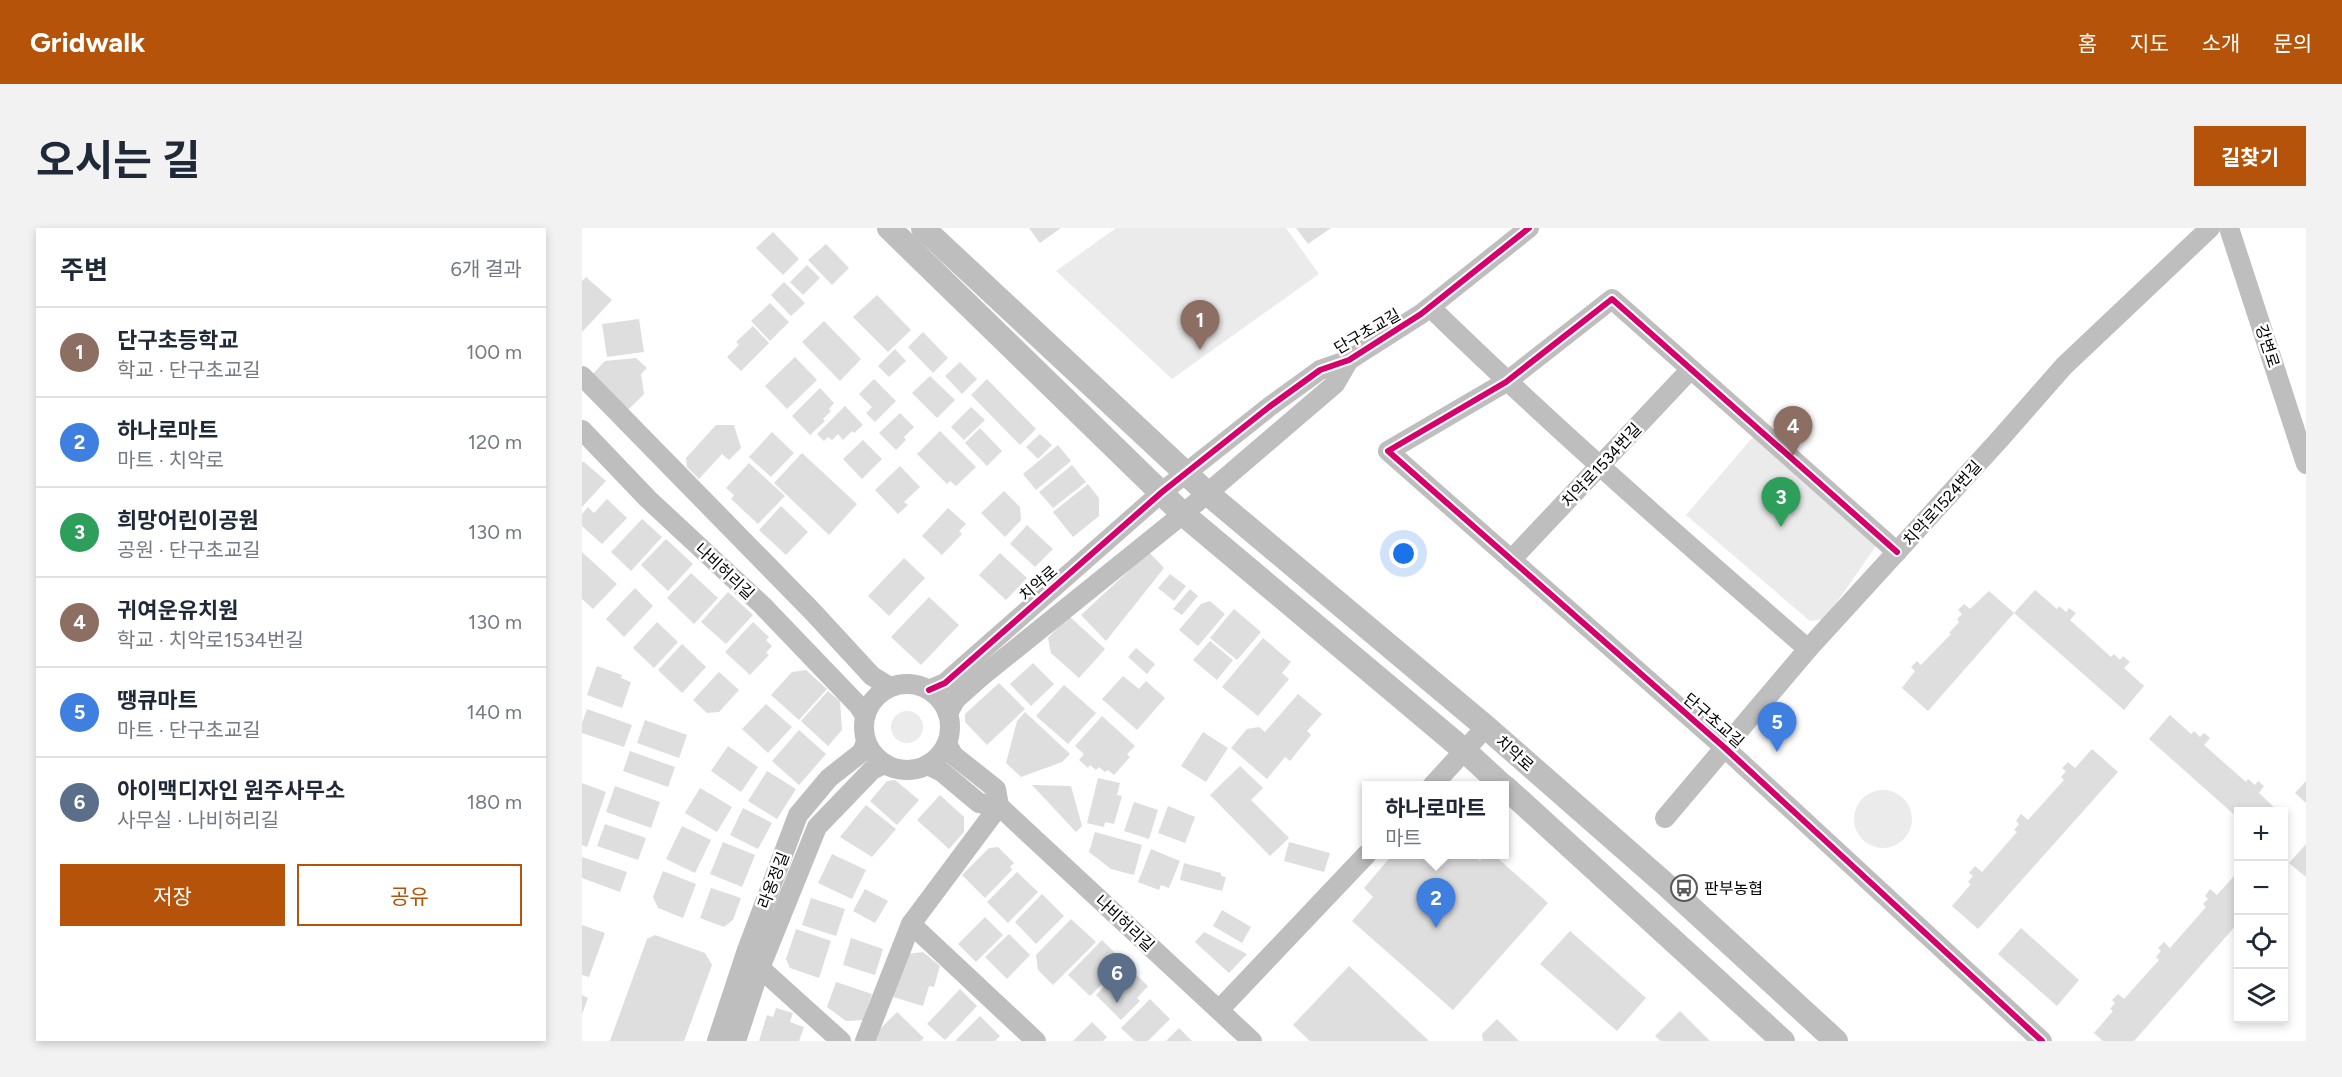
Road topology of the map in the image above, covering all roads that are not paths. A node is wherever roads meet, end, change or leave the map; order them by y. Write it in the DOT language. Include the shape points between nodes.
graph roads {
  1 [pos="889,228"];
  2 [pos="923,228"];
  3 [pos="1529,228"];
  4 [pos="2210,228"];
  5 [pos="2229,228"];
  6 [pos="1430,307"];
  7 [pos="1349,360"];
  8 [pos="1690,370"];
  9 [pos="582,376"];
  10 [pos="1506,382"];
  11 [pos="582,430"];
  12 [pos="2306,464"];
  13 [pos="1600,468"];
  14 [pos="1187,472"];
  15 [pos="1162,492"];
  16 [pos="1207,493"];
  17 [pos="1183,514"];
  18 [pos="1897,552"];
  19 [pos="1511,560"];
  20 [pos="1808,649"];
  21 [pos="891,687"];
  22 [pos="929,690"];
  23 [pos="948,713"];
  24 [pos="865,716"];
  25 [pos="1486,727"];
  26 [pos="866,742"];
  27 [pos="947,743"];
  28 [pos="1725,748"];
  29 [pos="1465,751"];
  30 [pos="884,764"];
  31 [pos="928,765"];
  32 [pos="1437,781"];
  33 [pos="1498,781"];
  34 [pos="1509,792"];
  35 [pos="999,806"];
  36 [pos="1665,818"];
  37 [pos="1363,859"];
  38 [pos="911,924"];
  39 [pos="760,968"];
  40 [pos="1219,1010"];
  41 [pos="717,1041"];
  42 [pos="736,1041"];
  43 [pos="841,1041"];
  44 [pos="865,1041"];
  45 [pos="1036,1041"];
  46 [pos="1252,1041"];
  47 [pos="1783,1041"];
  48 [pos="1836,1041"];
  49 [pos="2042,1041"];
  1 -- 15 [label="main road, 치악로"];
  2 -- 14 [label="main road, 치악로"];
  3 -- 6 [label="street, 단구초교길"];
  4 -- 18 [label="street, 치악로1524번길" via="2064,366"];
  5 -- 12 [label="street, 강변로"];
  6 -- 7 [label="street, 단구초교길"];
  6 -- 10 [label="street"];
  7 -- 14 [label="street, 단구초교길" via="1320,370"];
  7 -- 16 [label="street, 단구초교길" via="1335,384"];
  8 -- 10 [label="street" via="1612,299"];
  8 -- 13 [label="street, 치악로1534번길"];
  8 -- 18 [label="street"];
  9 -- 21 [label="street" via="872,676"];
  10 -- 13 [label="street"];
  10 -- 19 [label="street, 단구초교길" via="1388,451"];
  11 -- 24 [label="street, 나비허리길" via="648,499 762,605"];
  13 -- 19 [label="street, 치악로1534번길"];
  13 -- 20 [label="street"];
  14 -- 15 [label="street, 단구초교길"];
  14 -- 16 [label="main road, 치악로"];
  15 -- 17 [label="main road, 치악로"];
  15 -- 22 [label="street, 치악로" via="945,683"];
  16 -- 17 [label="street, 단구초교길"];
  16 -- 25 [label="main road, 치악로"];
  17 -- 23 [label="street" via="982,676 956,699"];
  17 -- 29 [label="main road, 치악로"];
  18 -- 20 [label="street, 치악로1524번길"];
  19 -- 28 [label="street, 단구초교길"];
  20 -- 28 [label="street, 치악로1524번길"];
  21 -- 22 [label="street" via="917,685"];
  21 -- 24 [label="street" via="870,704"];
  22 -- 23 [label="street"];
  23 -- 27 [label="street"];
  24 -- 26 [label="street"];
  25 -- 29 [label="street"];
  25 -- 48 [label="main road, 치악로"];
  26 -- 30 [label="street"];
  26 -- 41 [label="street, 라옹정길" via="862,752 829,778 798,815"];
  27 -- 31 [label="street"];
  27 -- 35 [label="street" via="953,755 996,789"];
  28 -- 36 [label="street, 치악로1524번길"];
  28 -- 49 [label="street, 단구초교길"];
  29 -- 32 [label="street"];
  29 -- 33 [label="main road, 치악로"];
  30 -- 31 [label="street" via="898,770"];
  30 -- 39 [label="street, 라옹정길" via="872,770 817,827"];
  31 -- 35 [label="street" via="979,803"];
  34 -- 47 [label="main road, 치악로"];
  35 -- 38 [label="street"];
  35 -- 40 [label="street, 나비허리길"];
  37 -- 40 [label="street"];
  38 -- 44 [label="street"];
  38 -- 45 [label="street"];
  39 -- 42 [label="street, 라옹정길"];
  39 -- 43 [label="street"];
  40 -- 46 [label="street, 나비허리길"];
}
